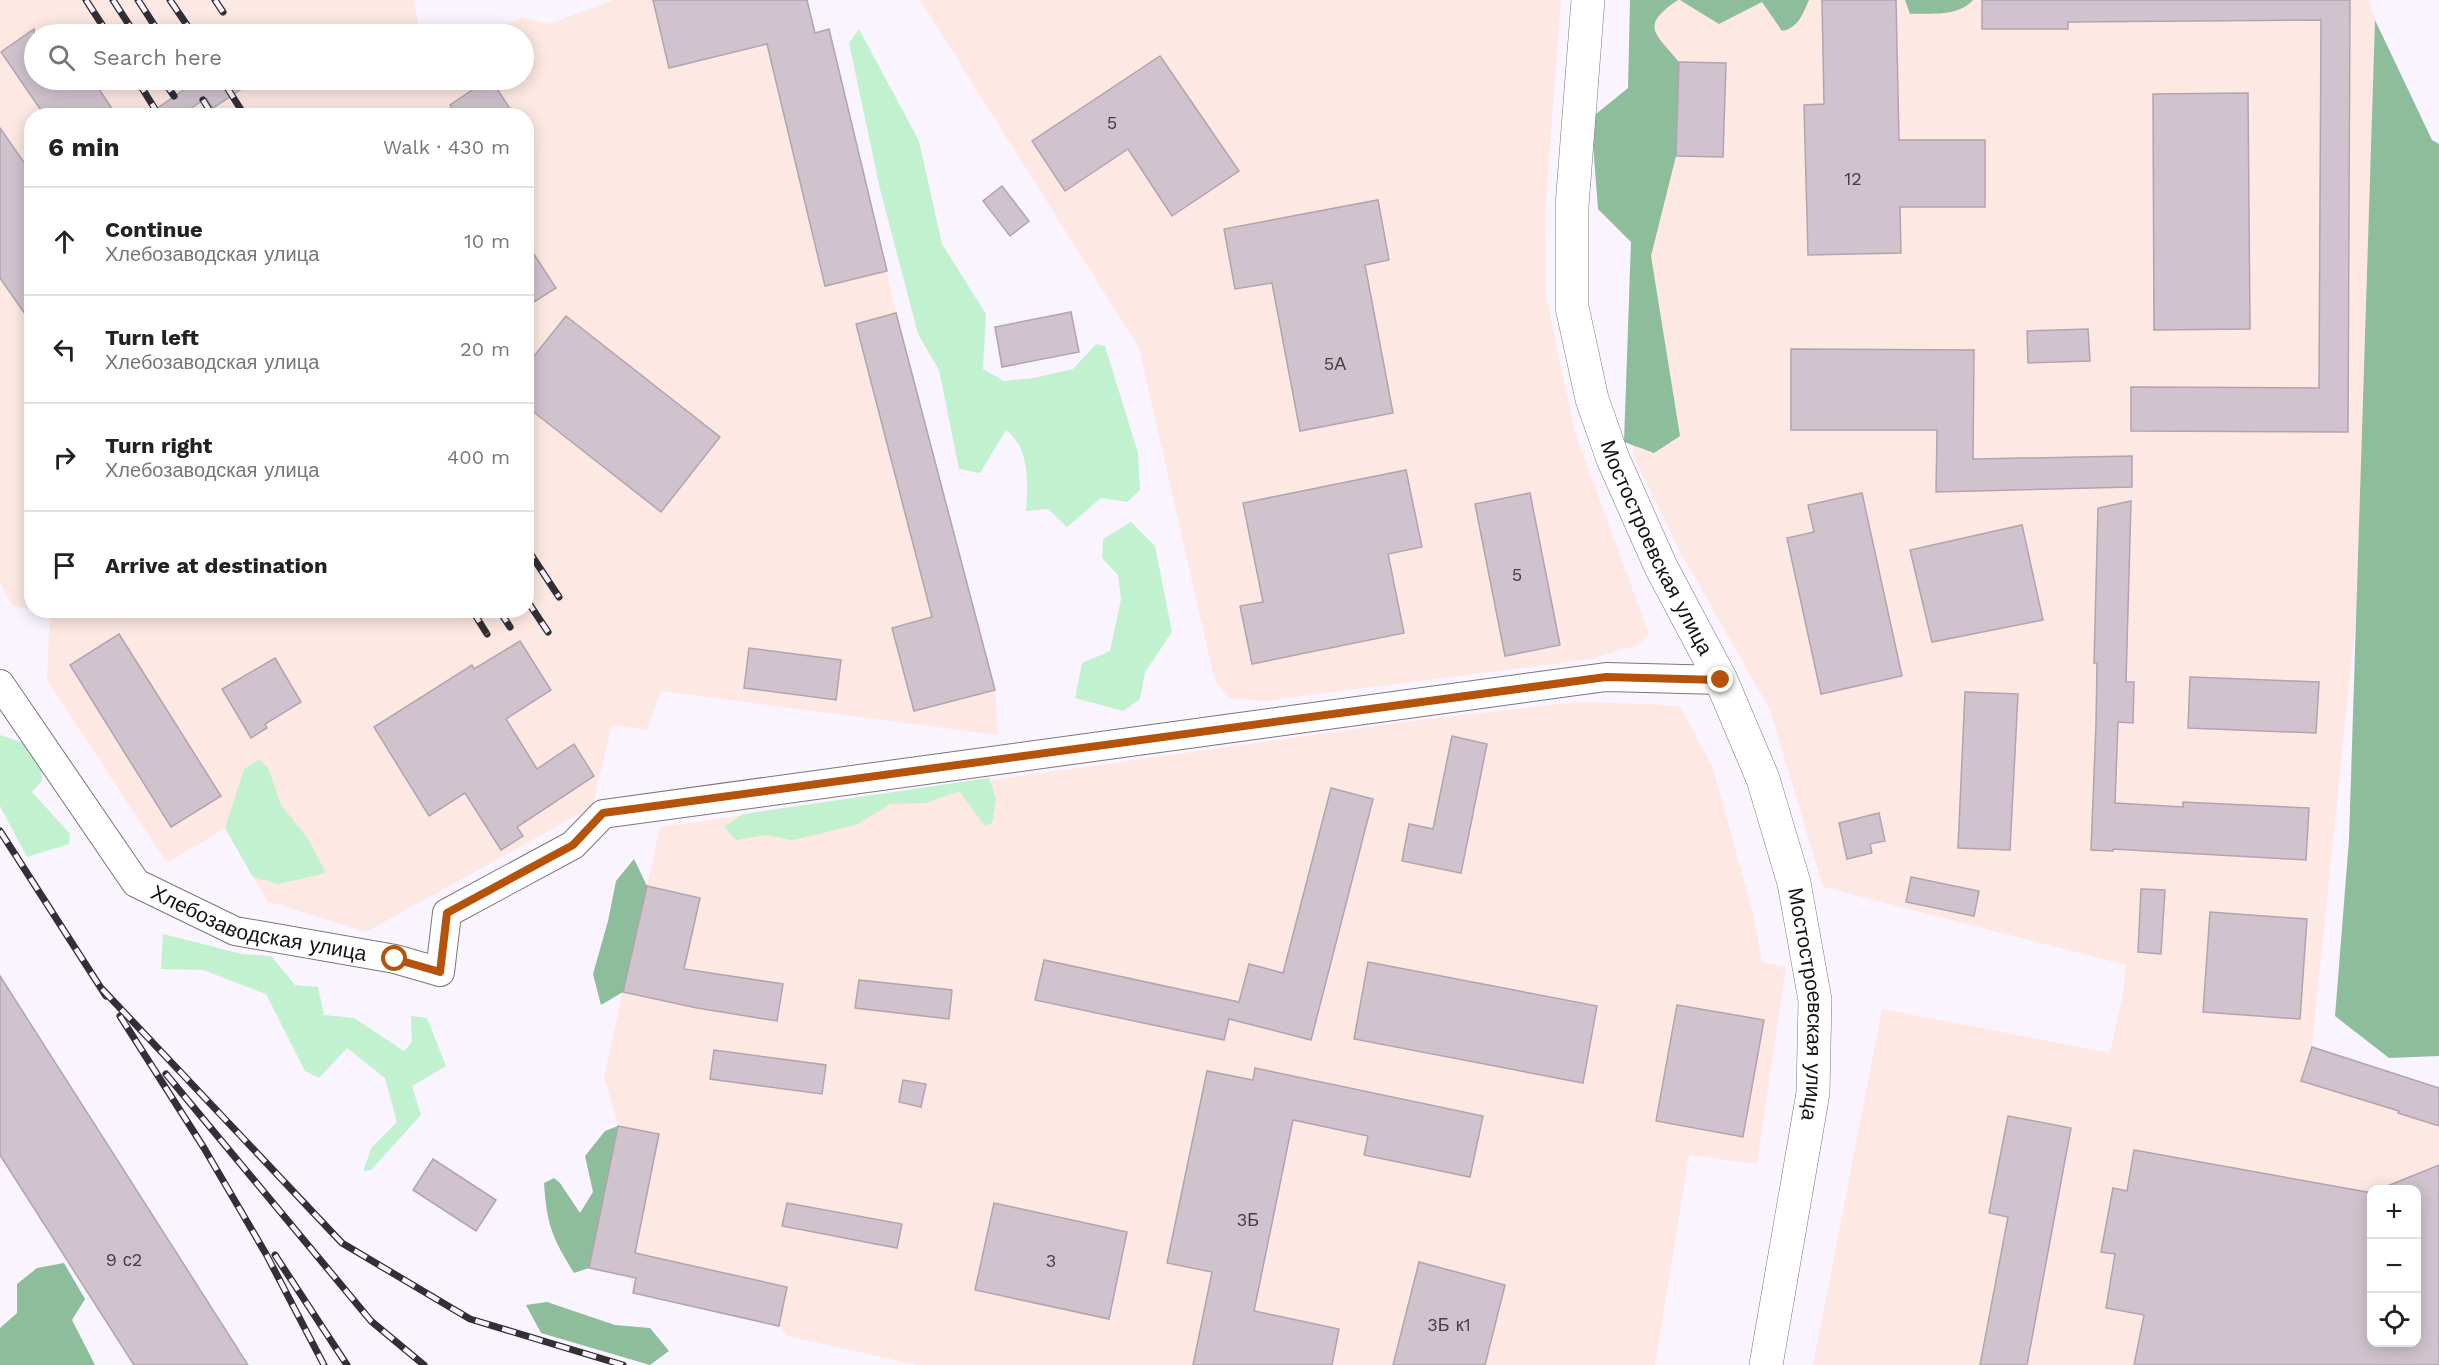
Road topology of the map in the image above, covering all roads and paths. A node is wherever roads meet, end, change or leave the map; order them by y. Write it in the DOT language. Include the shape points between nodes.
graph roads {
  1 [pos="1588,0"];
  2 [pos="1721,680"];
  3 [pos="0,684"];
  4 [pos="1766,1365"];
  1 -- 2 [label="main road, Мостостроевская улица" via="1572,206 1572,307 1592,399 1613,459 1661,567"];
  2 -- 3 [label="street, Хлебозаводская улица" via="1606,677 603,813 573,845 447,913 440,972 395,959 235,931 136,883"];
  2 -- 4 [label="main road, Мостостроевская улица" via="1763,779 1794,883 1815,1000 1813,1092"];
}
